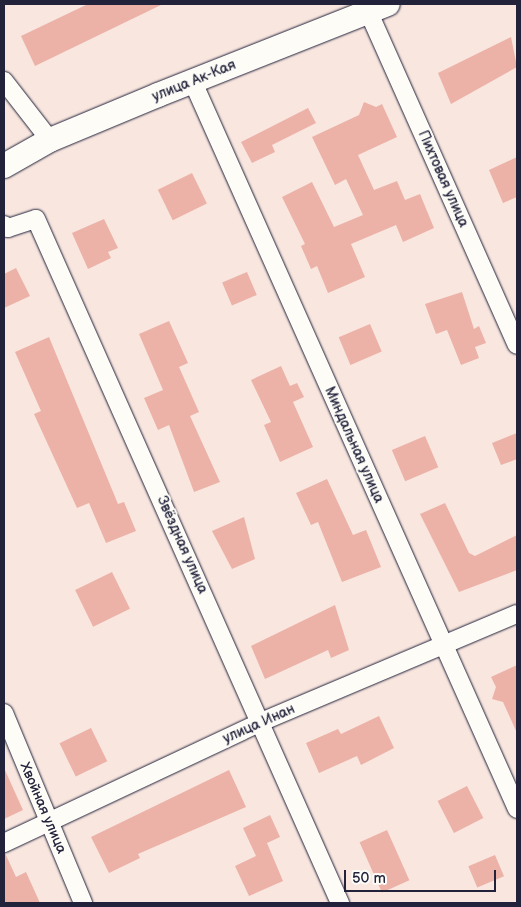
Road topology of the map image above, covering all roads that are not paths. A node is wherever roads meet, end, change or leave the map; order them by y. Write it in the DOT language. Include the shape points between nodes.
graph roads {
  1 [pos="379,8"];
  2 [pos="192,80"];
  3 [pos="4,81"];
  4 [pos="50,140"];
  5 [pos="4,166"];
  6 [pos="4,225"];
  7 [pos="517,345"];
  8 [pos="517,614"];
  9 [pos="443,646"];
  10 [pos="4,713"];
  11 [pos="261,722"];
  12 [pos="517,809"];
  13 [pos="48,824"];
  14 [pos="4,843"];
  15 [pos="84,903"];
  16 [pos="340,903"];
  1 -- 2 [label="main road, улица Ак-Кая"];
  1 -- 7 [label="street, Пихтовая улица"];
  2 -- 4 [label="main road, улица Ак-Кая"];
  2 -- 9 [label="street, Миндальная улица"];
  3 -- 4 [label="street"];
  4 -- 5 [label="main road, улица Ак-Кая"];
  6 -- 11 [label="street, Звёздная улица" via="8,228 36,219"];
  8 -- 9 [label="street, улица Инан"];
  9 -- 11 [label="street, улица Инан"];
  9 -- 12 [label="street, Миндальная улица"];
  10 -- 13 [label="street, Хвойная улица"];
  11 -- 13 [label="street, улица Инан"];
  11 -- 16 [label="street, Звёздная улица"];
  13 -- 14 [label="street, улица Инан"];
  13 -- 15 [label="street, Хвойная улица"];
}
